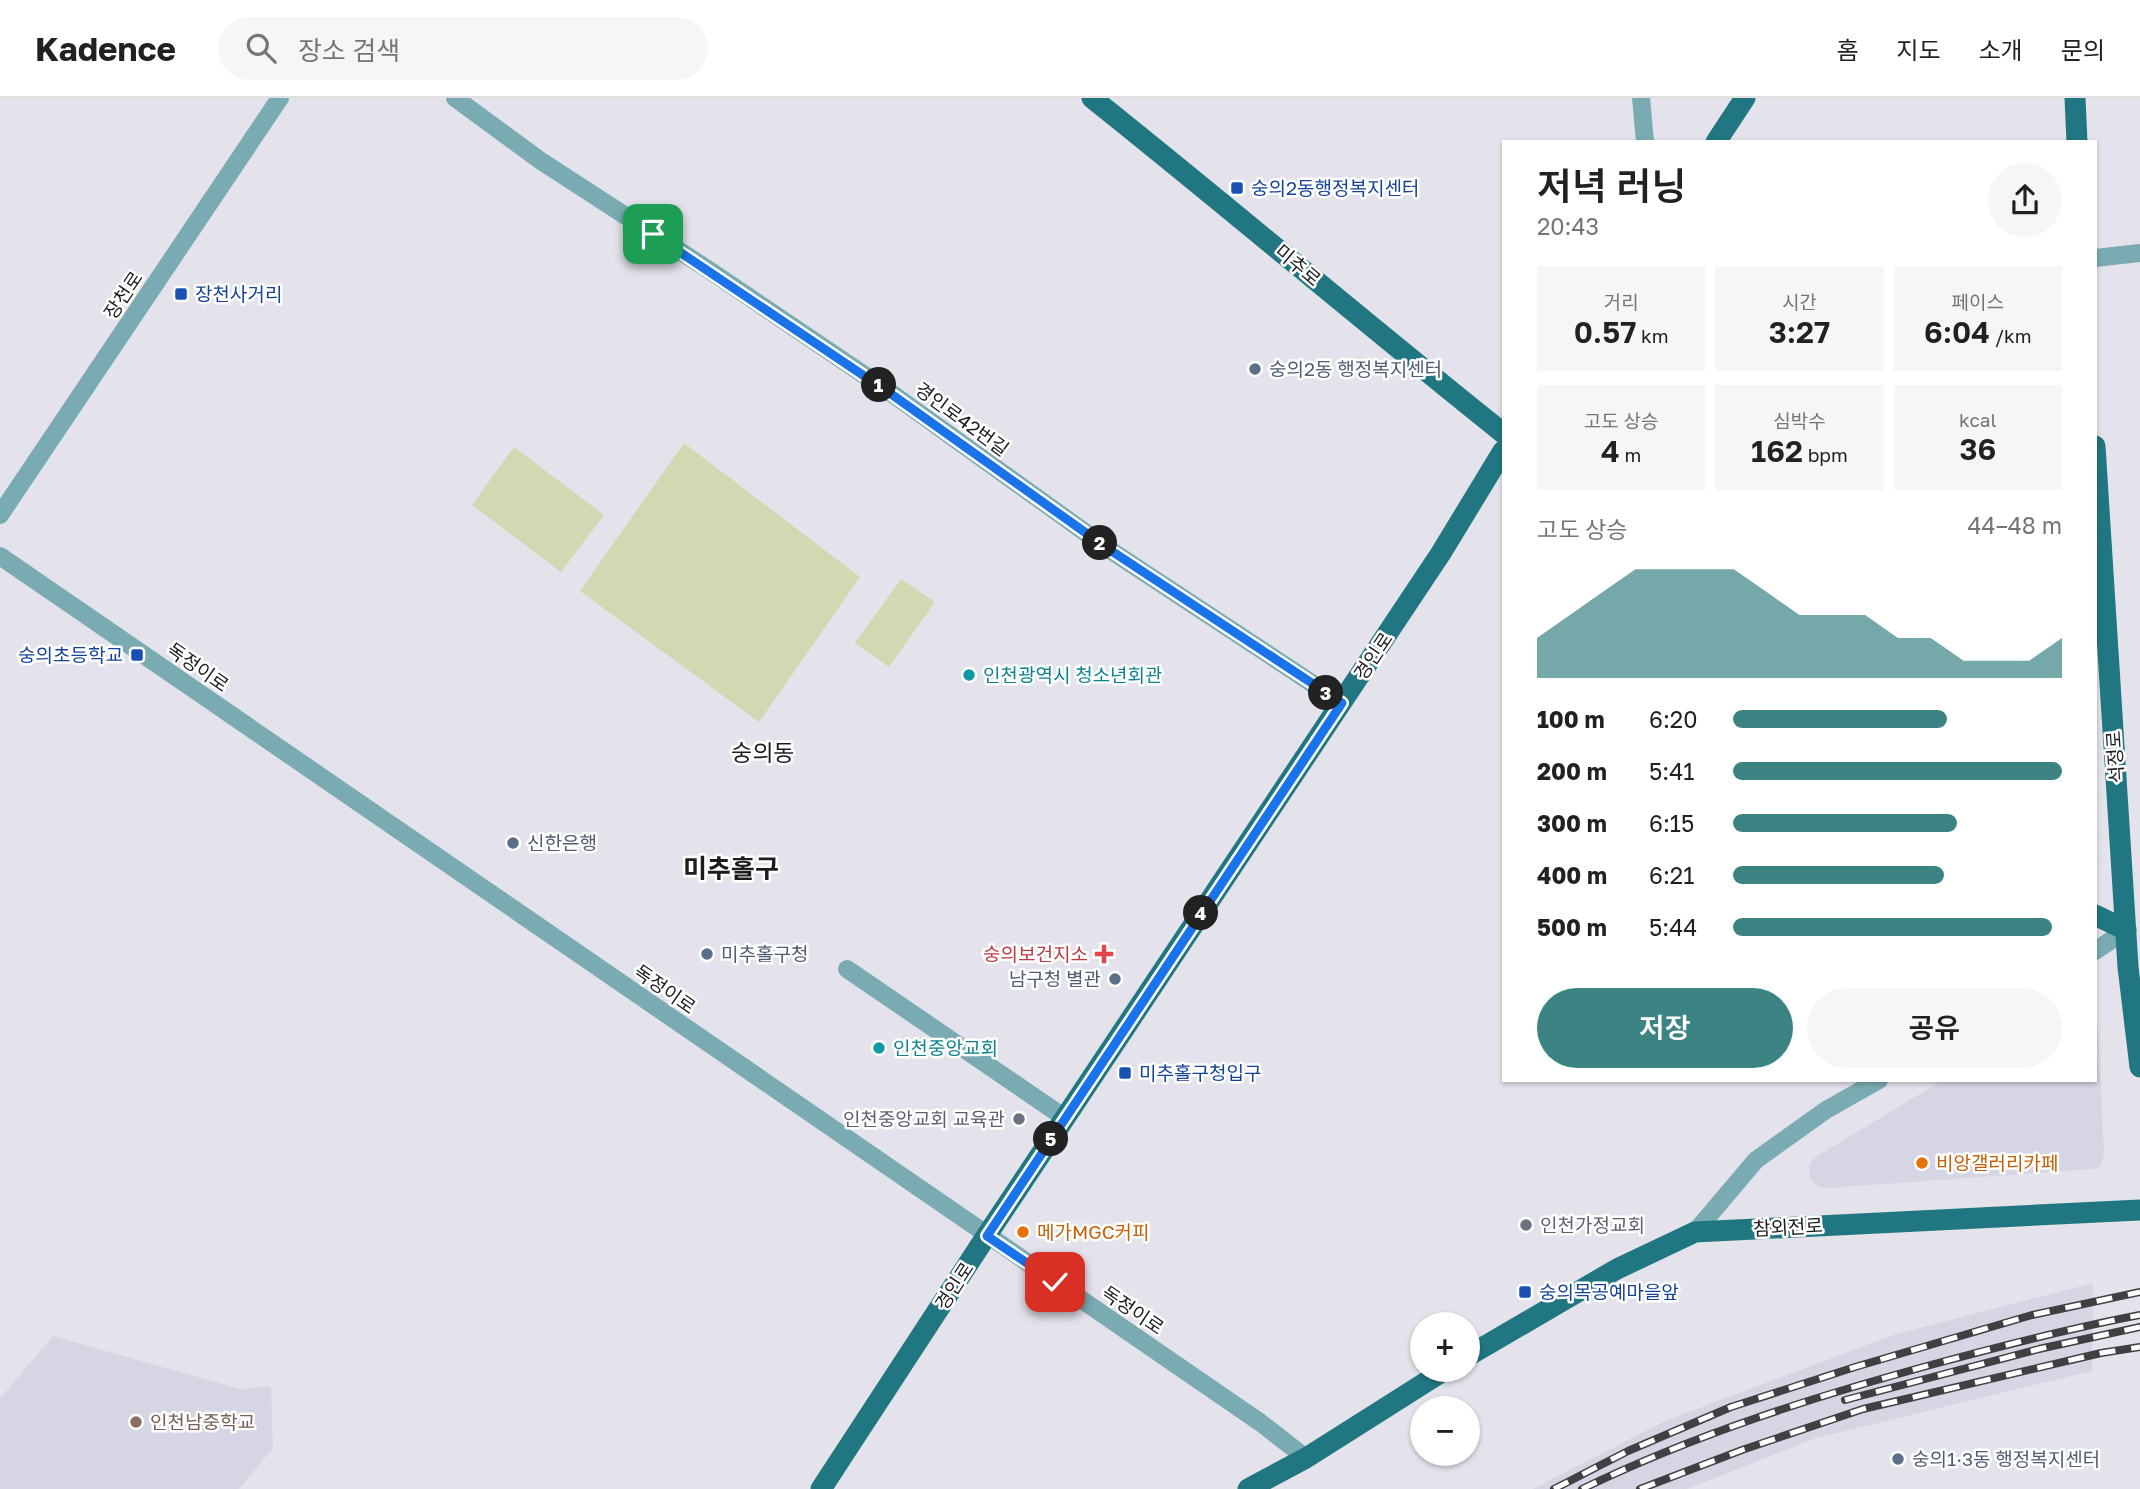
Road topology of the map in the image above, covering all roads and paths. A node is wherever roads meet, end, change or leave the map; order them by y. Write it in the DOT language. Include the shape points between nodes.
graph roads {
  1 [pos="280,98"];
  2 [pos="455,98"];
  3 [pos="1092,98"];
  4 [pos="1641,98"];
  5 [pos="1745,98"];
  6 [pos="2076,98"];
  7 [pos="1645,140"];
  8 [pos="1717,140"];
  9 [pos="2077,140"];
  10 [pos="2140,253"];
  11 [pos="2097,258"];
  12 [pos="1502,432"];
  13 [pos="1502,453"];
  14 [pos="2097,477"];
  15 [pos="0,516"];
  16 [pos="0,556"];
  17 [pos="1342,703"];
  18 [pos="2097,916"];
  19 [pos="2126,930"];
  20 [pos="2097,950"];
  21 [pos="847,969"];
  22 [pos="2140,1067"];
  23 [pos="1875,1082"];
  24 [pos="1065,1118"];
  25 [pos="2140,1210"];
  26 [pos="1695,1232"];
  27 [pos="987,1236"];
  28 [pos="1480,1349"];
  29 [pos="1426,1382"];
  30 [pos="1306,1458"];
  31 [pos="821,1489"];
  32 [pos="1248,1489"];
  1 -- 15 [label="street, 장천로"];
  2 -- 17 [label="street, 경인로42번길" via="541,161 894,396 1107,548"];
  3 -- 12 [label="main road, 미추로"];
  4 -- 7 [label="street"];
  5 -- 8 [label="main road"];
  6 -- 9 [label="main road"];
  10 -- 11 [label="street"];
  13 -- 17 [label="main road, 경인로"];
  14 -- 19 [label="main road, 석정로"];
  16 -- 27 [label="street, 독정이로"];
  17 -- 24 [label="main road, 경인로"];
  18 -- 19 [label="main road"];
  19 -- 20 [label="street"];
  19 -- 22 [label="main road, 석정로"];
  21 -- 24 [label="street"];
  23 -- 26 [label="street" via="1826,1110 1756,1160"];
  24 -- 27 [label="main road, 경인로"];
  25 -- 26 [label="main road, 참외전로"];
  26 -- 28 [label="main road, 참외전로" via="1617,1269"];
  27 -- 30 [label="street, 독정이로"];
  27 -- 31 [label="main road, 경인로"];
  29 -- 30 [label="main road"];
  30 -- 32 [label="main road"];
}
